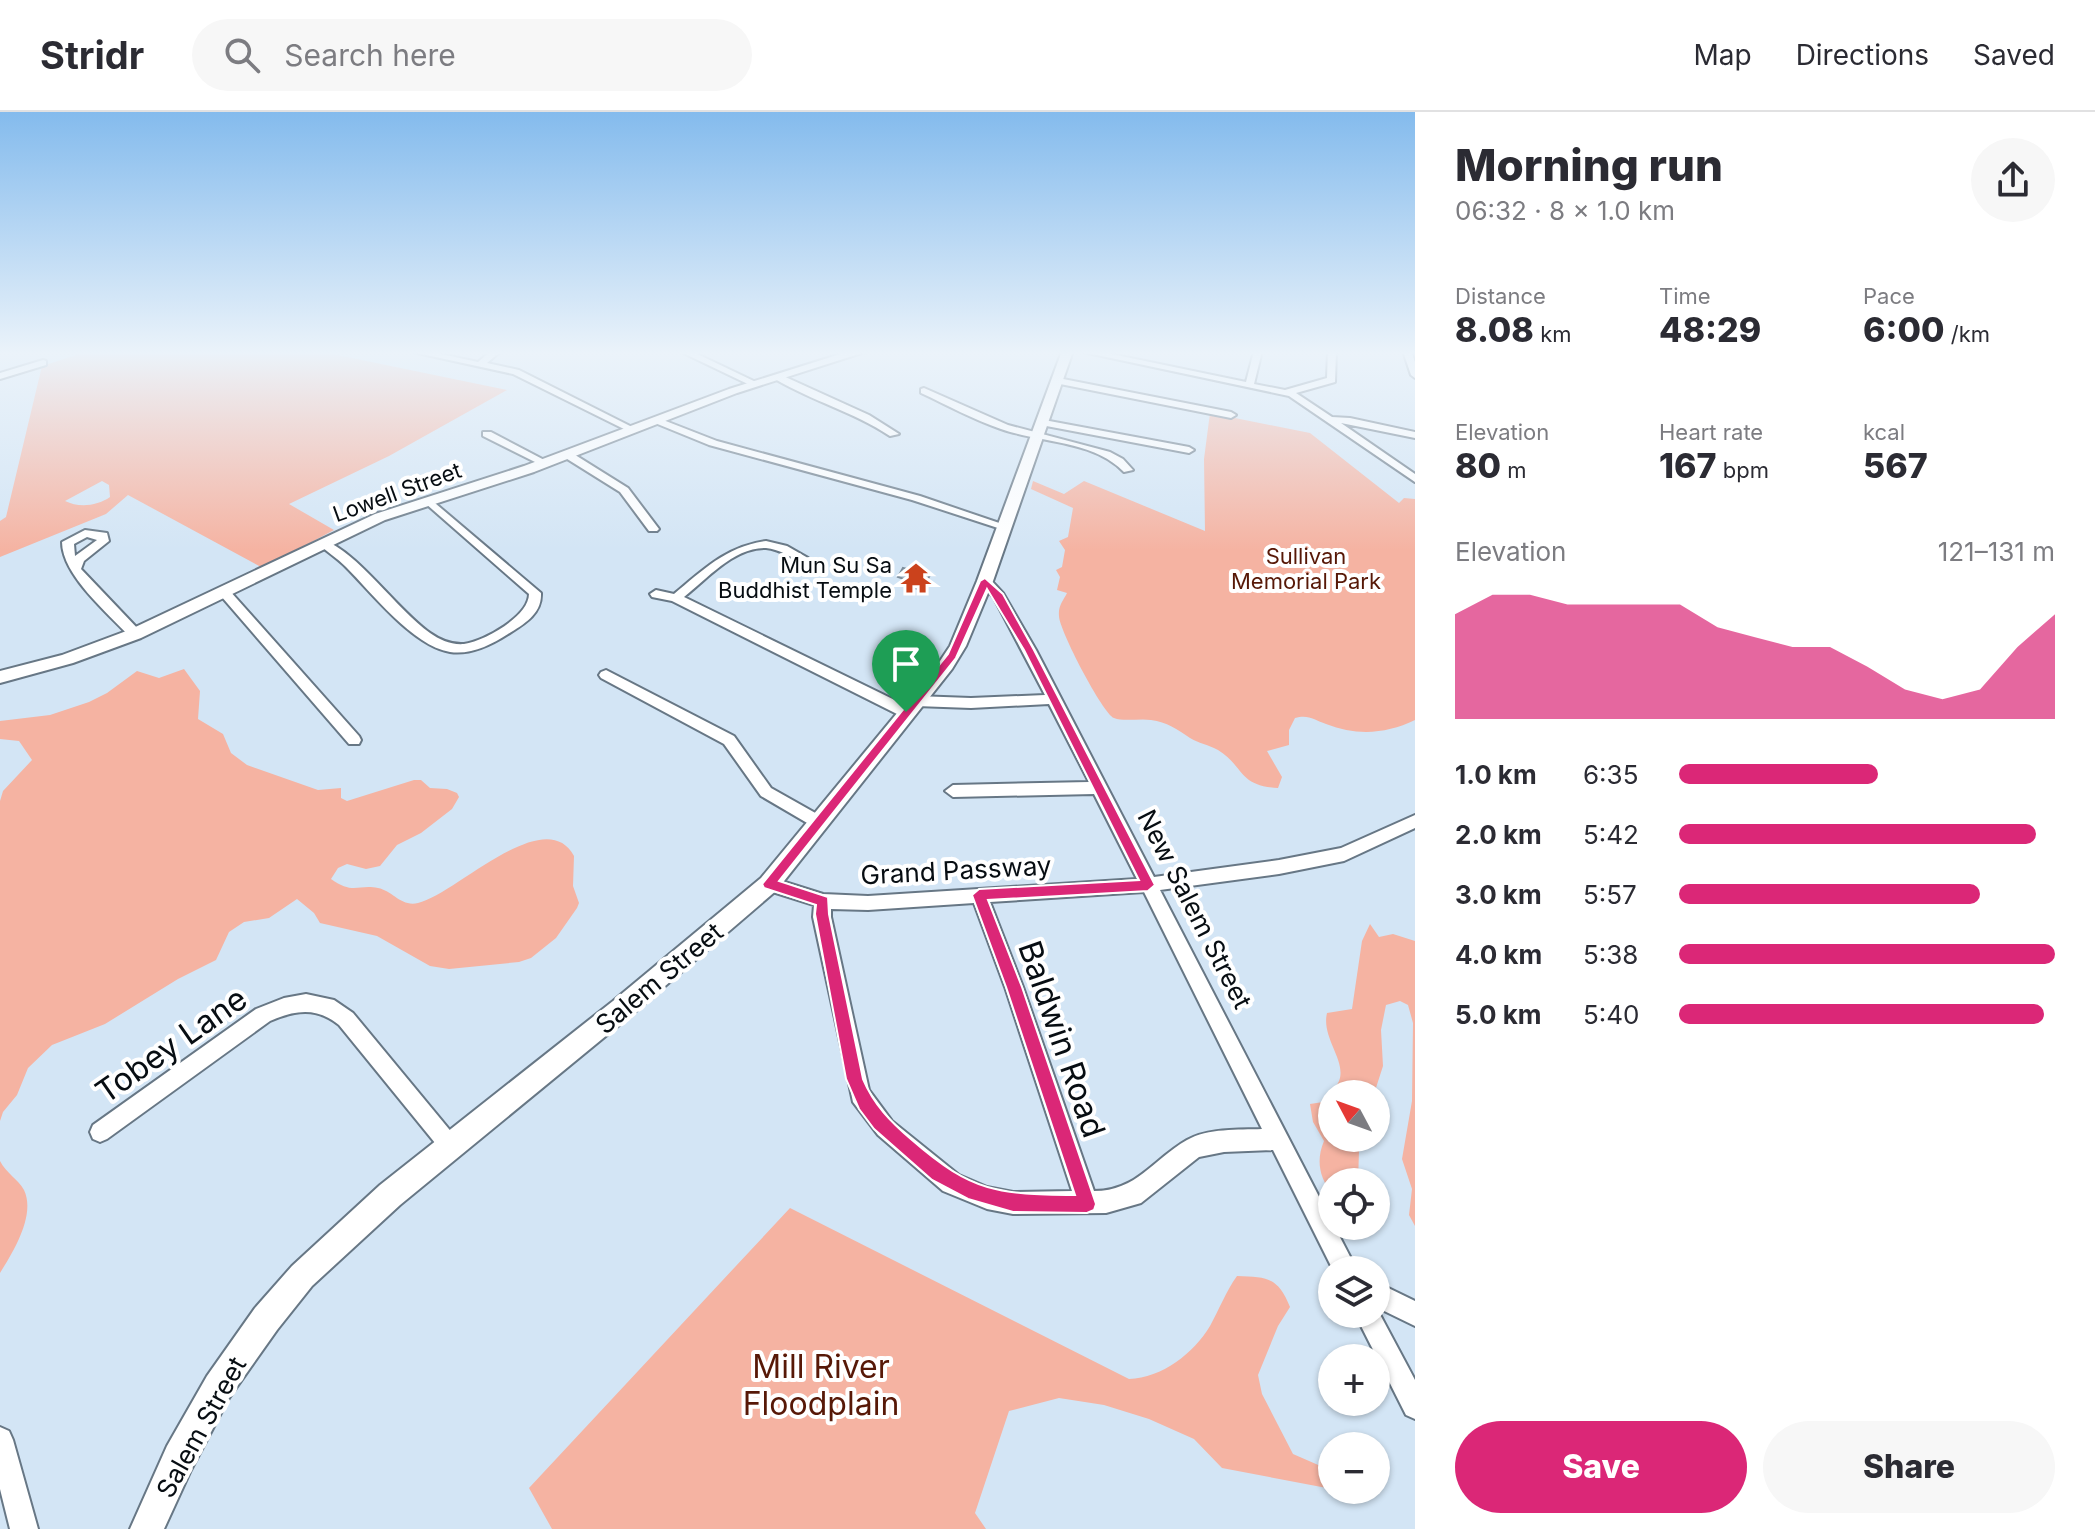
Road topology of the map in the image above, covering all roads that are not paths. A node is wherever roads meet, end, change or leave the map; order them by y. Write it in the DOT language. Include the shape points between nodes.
graph roads {
  1 [pos="607,417"];
  2 [pos="668,417"];
  3 [pos="867,417"];
  4 [pos="984,417"];
  5 [pos="1046,417"];
  6 [pos="1327,417"];
  7 [pos="1331,420"];
  8 [pos="658,421"];
  9 [pos="1042,429"];
  10 [pos="633,430"];
  11 [pos="487,434"];
  12 [pos="894,434"];
  13 [pos="1415,435"];
  14 [pos="1189,450"];
  15 [pos="568,455"];
  16 [pos="545,463"];
  17 [pos="1128,470"];
  18 [pos="1415,479"];
  19 [pos="429,501"];
  20 [pos="1005,527"];
  21 [pos="653,529"];
  22 [pos="323,543"];
  23 [pos="802,558"];
  24 [pos="75,569"];
  25 [pos="225,593"];
  26 [pos="656,594"];
  27 [pos="984,595"];
  28 [pos="676,598"];
  29 [pos="135,634"];
  30 [pos="606,675"];
  31 [pos="0,677"];
  32 [pos="1053,699"];
  33 [pos="911,706"];
  34 [pos="354,740"];
  35 [pos="1099,788"];
  36 [pos="953,791"];
  37 [pos="1415,821"];
  38 [pos="820,823"];
  39 [pos="769,884"];
  40 [pos="1148,885"];
  41 [pos="979,895"];
  42 [pos="823,901"];
  43 [pos="100,1132"];
  44 [pos="1279,1139"];
  45 [pos="451,1147"];
  46 [pos="1087,1204"];
  47 [pos="1338,1256"];
  48 [pos="1390,1301"];
  49 [pos="1415,1314"];
  50 [pos="1374,1328"];
  51 [pos="1415,1406"];
  52 [pos="0,1440"];
  53 [pos="24,1529"];
  54 [pos="147,1529"];
  1 -- 10 [label="street"];
  2 -- 8 [label="main road, Lowell Street"];
  3 -- 12 [label="street"];
  4 -- 9 [label="street" via="1004,426"];
  5 -- 9 [label="main road, Salem Street"];
  6 -- 7 [label="street"];
  7 -- 13 [label="street"];
  7 -- 18 [label="street"];
  8 -- 10 [label="main road, Lowell Street"];
  8 -- 20 [label="street" via="713,443"];
  9 -- 14 [label="street"];
  9 -- 17 [label="street" via="1120,461"];
  9 -- 20 [label="main road, Salem Street"];
  10 -- 15 [label="main road, Lowell Street"];
  11 -- 16 [label="street"];
  15 -- 16 [label="main road, Lowell Street"];
  15 -- 21 [label="street" via="624,490"];
  16 -- 19 [label="main road, Lowell Street"];
  19 -- 22 [label="main road, Lowell Street"];
  19 -- 22 [label="street" via="535,593 530,613 485,643 453,648 430,642"];
  20 -- 27 [label="main road, Salem Street"];
  22 -- 25 [label="main road, Lowell Street"];
  23 -- 28 [label="street" via="773,545 744,547"];
  24 -- 29 [label="street"];
  25 -- 29 [label="main road, Lowell Street"];
  25 -- 34 [label="street"];
  26 -- 28 [label="street"];
  27 -- 32 [label="street, New Salem Street"];
  27 -- 33 [label="main road, Salem Street" via="953,655"];
  28 -- 33 [label="street"];
  29 -- 31 [label="main road, Lowell Street"];
  30 -- 38 [label="street" via="726,738 766,792"];
  32 -- 33 [label="street"];
  32 -- 35 [label="street, New Salem Street"];
  33 -- 38 [label="main road, Salem Street"];
  35 -- 36 [label="street"];
  35 -- 40 [label="street, New Salem Street"];
  37 -- 40 [label="street, Grand Passway" via="1368,845 1318,861"];
  38 -- 39 [label="main road, Salem Street"];
  39 -- 42 [label="street, Grand Passway"];
  39 -- 45 [label="main road, Salem Street"];
  40 -- 41 [label="street, Grand Passway"];
  40 -- 44 [label="street, New Salem Street"];
  41 -- 42 [label="street, Grand Passway"];
  41 -- 46 [label="street, Baldwin Road"];
  42 -- 46 [label="street" via="855,1079 880,1123 938,1174 977,1194 1013,1203"];
  43 -- 45 [label="street, Tobey Lane" via="263,1015 284,1006 315,1003 346,1019"];
  44 -- 46 [label="street" via="1194,1148 1133,1195"];
  44 -- 47 [label="street, New Salem Street"];
  45 -- 54 [label="main road, Salem Street" via="335,1243 266,1319 193,1430"];
  48 -- 49 [label="street"];
  50 -- 51 [label="street"];
  52 -- 53 [label="street"];
}
